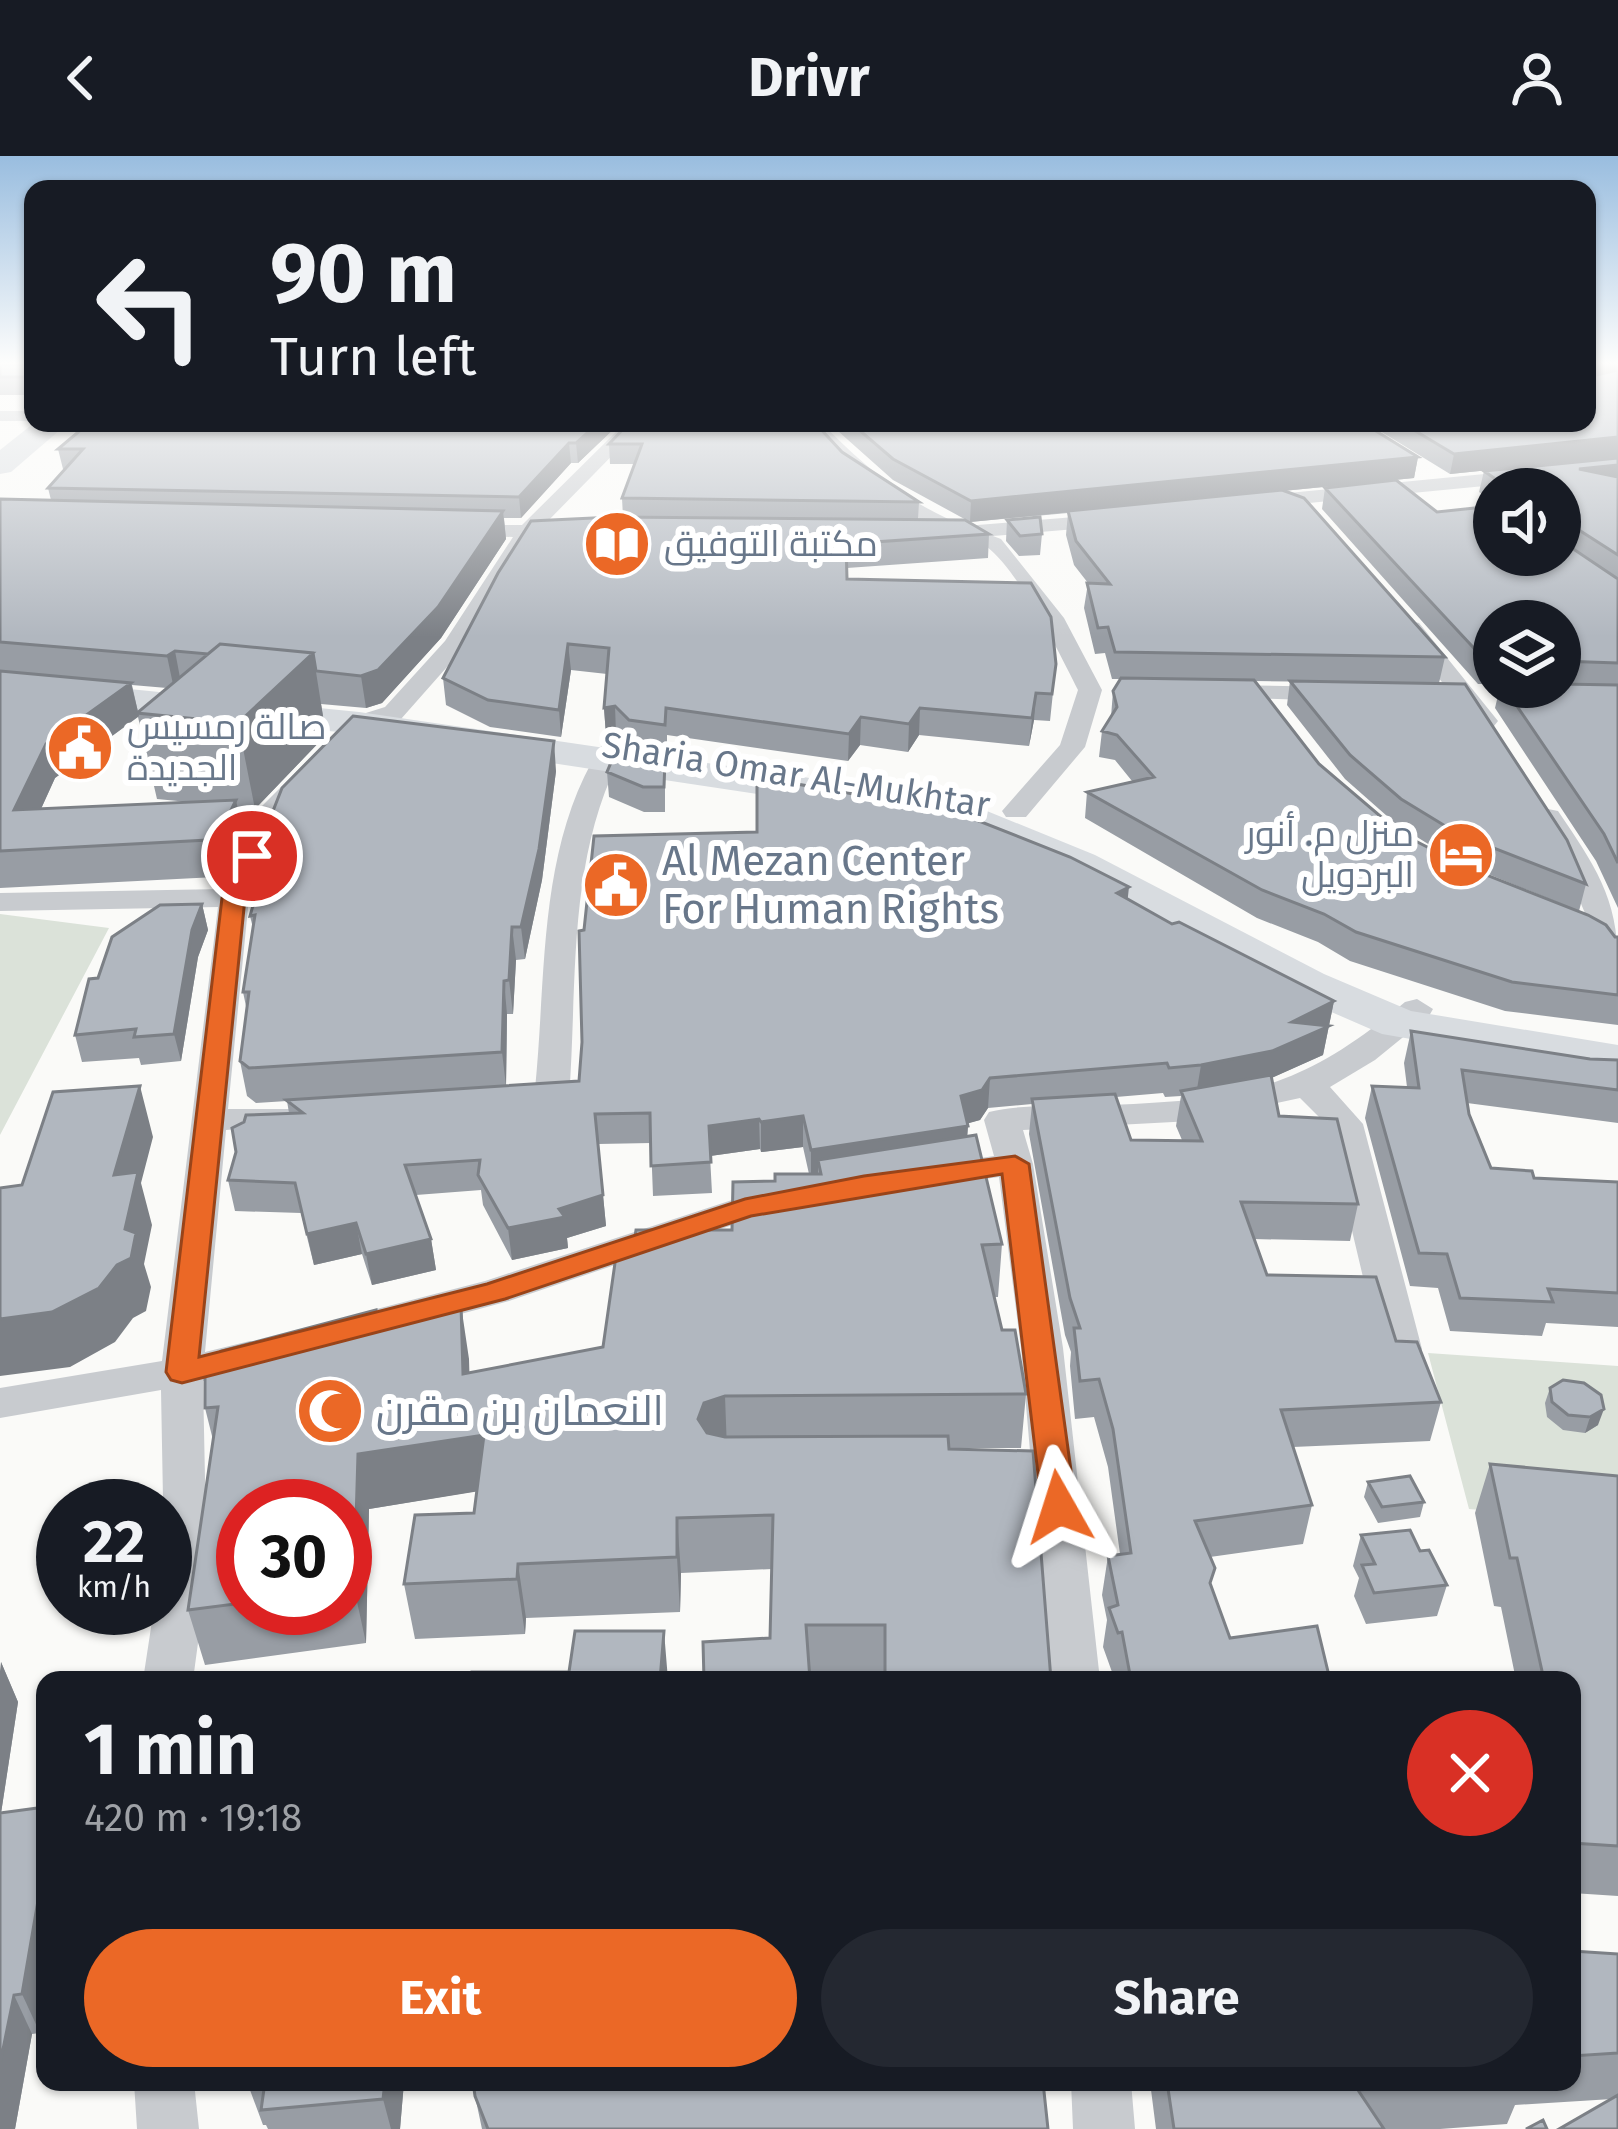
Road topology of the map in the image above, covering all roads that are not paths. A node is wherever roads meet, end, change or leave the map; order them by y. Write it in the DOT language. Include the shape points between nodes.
graph roads {
  1 [pos="605,453"];
  2 [pos="841,453"];
  3 [pos="1405,461"];
  4 [pos="1618,466"];
  5 [pos="1442,485"];
  6 [pos="1276,500"];
  7 [pos="1473,503"];
  8 [pos="1228,506"];
  9 [pos="1133,518"];
  10 [pos="436,529"];
  11 [pos="527,531"];
  12 [pos="1325,531"];
  13 [pos="598,532"];
  14 [pos="974,533"];
  15 [pos="915,535"];
  16 [pos="1399,614"];
  17 [pos="0,673"];
  18 [pos="0,687"];
  19 [pos="1473,690"];
  20 [pos="1197,692"];
  21 [pos="1261,693"];
  22 [pos="1377,695"];
  23 [pos="1423,696"];
  24 [pos="1473,697"];
  25 [pos="1485,708"];
  26 [pos="377,716"];
  27 [pos="1284,732"];
  28 [pos="608,752"];
  29 [pos="1506,752"];
  30 [pos="1530,789"];
  31 [pos="1016,811"];
  32 [pos="234,898"];
  33 [pos="0,902"];
  34 [pos="1581,924"];
  35 [pos="1615,949"];
  36 [pos="1408,1016"];
  37 [pos="1618,1041"];
  38 [pos="1618,1060"];
  39 [pos="1305,1086"];
  40 [pos="485,1102"];
  41 [pos="331,1114"];
  42 [pos="206,1121"];
  43 [pos="1015,1164"];
  44 [pos="907,1179"];
  45 [pos="824,1192"];
  46 [pos="338,1332"];
  47 [pos="293,1343"];
  48 [pos="1401,1349"];
  49 [pos="182,1372"];
  50 [pos="0,1403"];
  51 [pos="1008,1468"];
  52 [pos="1054,1468"];
  53 [pos="169,1671"];
  54 [pos="1074,1671"];
  55 [pos="165,2091"];
  56 [pos="1102,2091"];
  57 [pos="168,2129"];
  58 [pos="1104,2129"];
  1 -- 11 [label="street"];
  2 -- 14 [label="street" via="938,523"];
  3 -- 5 [label="street"];
  4 -- 5 [label="street"];
  5 -- 6 [label="street"];
  5 -- 7 [label="street"];
  6 -- 8 [label="street"];
  6 -- 12 [label="street" via="1310,514"];
  9 -- 14 [label="street"];
  10 -- 11 [label="street"];
  11 -- 13 [label="street"];
  11 -- 26 [label="street" via="454,645"];
  14 -- 15 [label="street"];
  14 -- 31 [label="street" via="994,543 1101,690 1072,747"];
  16 -- 19 [label="street"];
  17 -- 26 [label="main road, Sharia Omar Al-Mukhtar"];
  18 -- 26 [label="main road, Sharia Omar Al-Mukhtar"];
  20 -- 21 [label="street"];
  21 -- 22 [label="street"];
  21 -- 27 [label="street"];
  23 -- 24 [label="street"];
  25 -- 29 [label="street"];
  26 -- 28 [label="main road, Sharia Omar Al-Mukhtar"];
  26 -- 32 [label="street" via="271,813"];
  28 -- 31 [label="main road, Sharia Omar Al-Mukhtar" via="962,797"];
  28 -- 36 [label="main road, Sharia Omar Al-Mukhtar" via="986,820 1307,984"];
  28 -- 40 [label="street" via="589,784 577,836 558,963 552,1097"];
  30 -- 35 [label="street" via="1578,863"];
  31 -- 36 [label="main road, Sharia Omar Al-Mukhtar"];
  32 -- 33 [label="street"];
  32 -- 42 [label="street"];
  34 -- 35 [label="street"];
  36 -- 37 [label="main road, Sharia Omar Al-Mukhtar"];
  36 -- 38 [label="main road, Sharia Omar Al-Mukhtar"];
  36 -- 39 [label="street"];
  39 -- 43 [label="street" via="1216,1106 1002,1120"];
  39 -- 48 [label="street" via="1345,1124"];
  41 -- 42 [label="street"];
  42 -- 49 [label="street"];
  43 -- 44 [label="street"];
  43 -- 52 [label="street"];
  45 -- 46 [label="street" via="745,1208 495,1292"];
  47 -- 49 [label="street"];
  49 -- 50 [label="street"];
  49 -- 53 [label="street" via="183,1576"];
  51 -- 52 [label="street"];
  52 -- 54 [label="street"];
  55 -- 57 [label="street"];
  56 -- 58 [label="street"];
}
